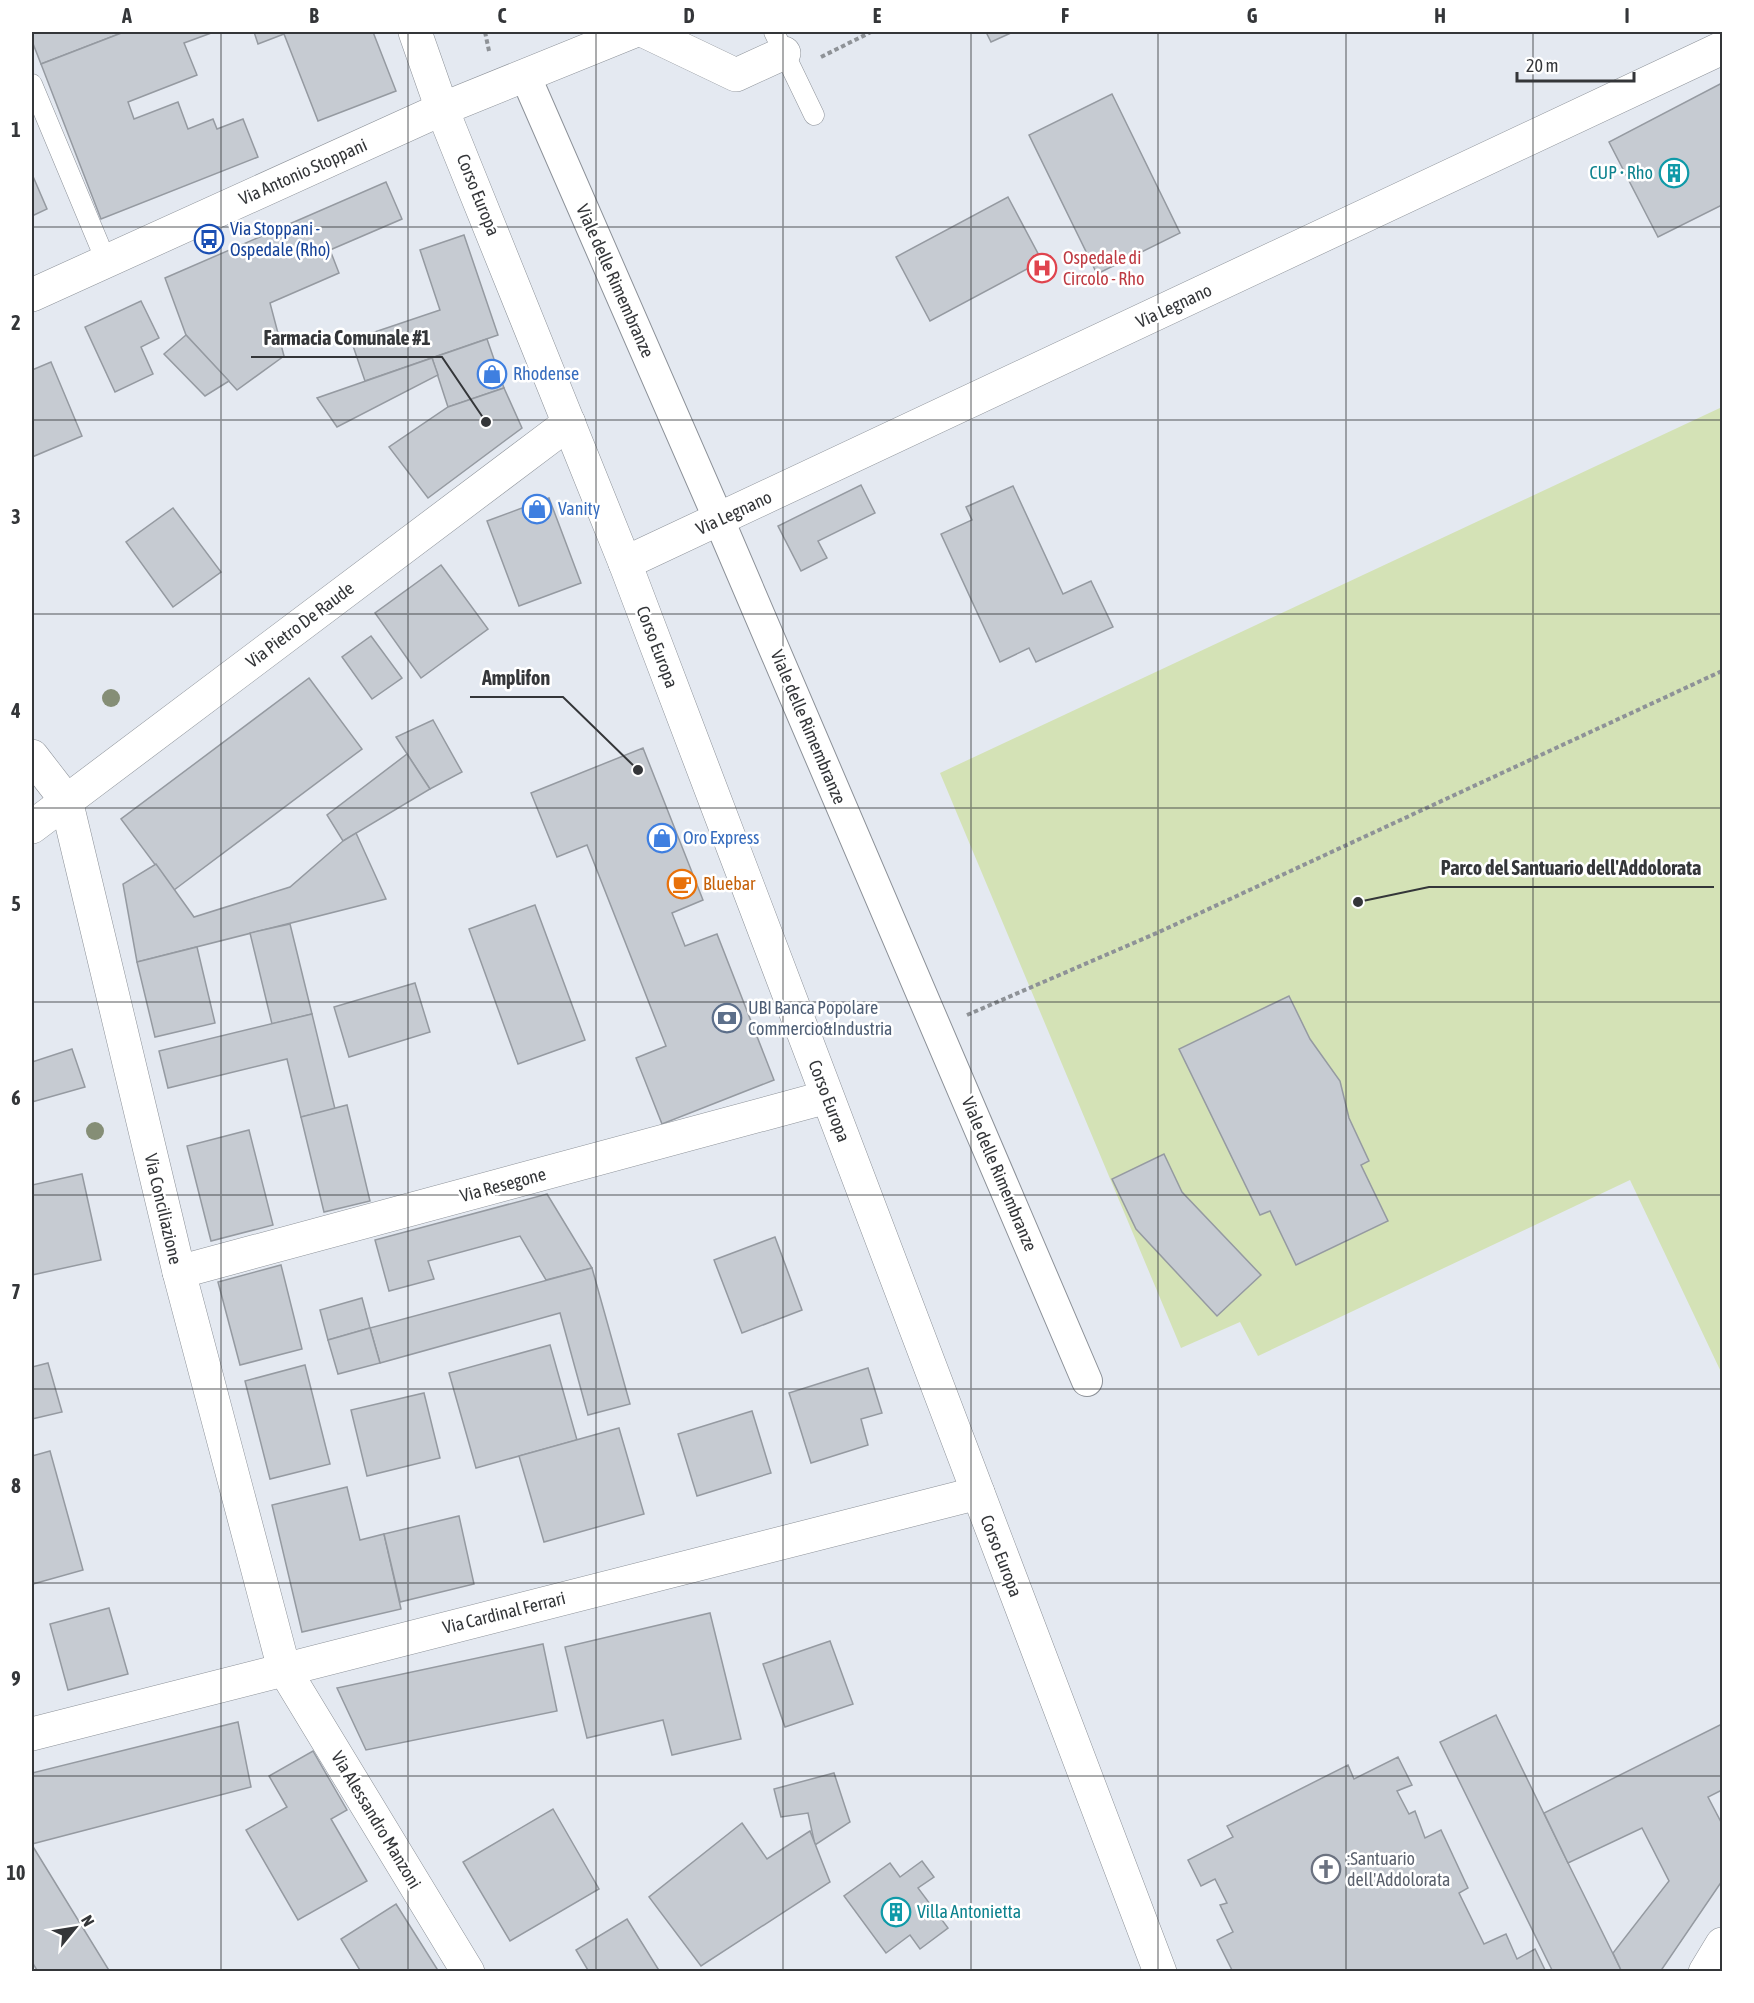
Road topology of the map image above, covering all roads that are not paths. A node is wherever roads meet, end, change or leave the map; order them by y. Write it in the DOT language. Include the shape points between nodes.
graph roads {
  1 [pos="415,32"];
  2 [pos="632,32"];
  3 [pos="646,32"];
  4 [pos="1722,48"];
  5 [pos="784,52"];
  6 [pos="525,75"];
  7 [pos="32,84"];
  8 [pos="442,109"];
  9 [pos="814,115"];
  10 [pos="106,261"];
  11 [pos="32,295"];
  12 [pos="569,423"];
  13 [pos="719,520"];
  14 [pos="625,563"];
  15 [pos="32,756"];
  16 [pos="66,800"];
  17 [pos="32,826"];
  18 [pos="827,1097"];
  19 [pos="178,1272"];
  20 [pos="1087,1381"];
  21 [pos="978,1493"];
  22 [pos="284,1669"];
  23 [pos="32,1734"];
  24 [pos="1722,1944"];
  25 [pos="468,1971"];
  26 [pos="1160,1971"];
  27 [pos="1704,1971"];
  1 -- 8 [label="street, Corso Europa"];
  2 -- 6 [label="street, Via Antonio Stoppani"];
  3 -- 5 [label="street" via="736,75"];
  4 -- 13 [label="street, Via Legnano"];
  5 -- 9 [label="lane"];
  6 -- 8 [label="street, Via Antonio Stoppani"];
  6 -- 13 [label="street, Viale delle Rimembranze"];
  7 -- 10 [label="lane"];
  8 -- 10 [label="street, Via Antonio Stoppani"];
  8 -- 12 [label="street, Corso Europa"];
  10 -- 11 [label="street, Via Antonio Stoppani"];
  12 -- 14 [label="street, Corso Europa"];
  12 -- 16 [label="street, Via Pietro De Raude"];
  13 -- 14 [label="street, Via Legnano"];
  13 -- 20 [label="street, Viale delle Rimembranze"];
  14 -- 18 [label="street, Corso Europa"];
  15 -- 16 [label="street, Via Conciliazione"];
  16 -- 17 [label="street, Via Pietro De Raude"];
  16 -- 19 [label="street, Via Conciliazione"];
  18 -- 19 [label="street, Via Resegone"];
  18 -- 21 [label="street, Corso Europa"];
  19 -- 22 [label="street, Via Conciliazione"];
  21 -- 22 [label="street, Via Cardinal Ferrari"];
  21 -- 26 [label="street, Corso Europa"];
  22 -- 23 [label="street, Via Cardinal Ferrari"];
  22 -- 25 [label="street, Via Alessandro Manzoni"];
  24 -- 27 [label="street"];
}
